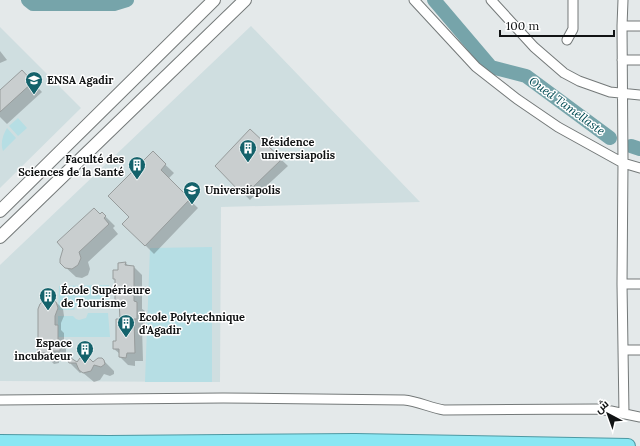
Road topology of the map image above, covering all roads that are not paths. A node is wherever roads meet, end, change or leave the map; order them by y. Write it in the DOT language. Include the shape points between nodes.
graph roads {
  1 [pos="214,0"];
  2 [pos="245,0"];
  3 [pos="414,0"];
  4 [pos="491,0"];
  5 [pos="573,0"];
  6 [pos="623,0"];
  7 [pos="622,26"];
  8 [pos="640,26"];
  9 [pos="567,40"];
  10 [pos="622,60"];
  11 [pos="640,60"];
  12 [pos="623,94"];
  13 [pos="640,95"];
  14 [pos="623,163"];
  15 [pos="640,168"];
  16 [pos="0,211"];
  17 [pos="0,237"];
  18 [pos="622,284"];
  19 [pos="640,284"];
  20 [pos="624,350"];
  21 [pos="640,350"];
  22 [pos="0,400"];
  23 [pos="624,414"];
  24 [pos="640,417"];
  25 [pos="0,434"];
  26 [pos="0,442"];
  27 [pos="109,443"];
  28 [pos="628,446"];
  1 -- 16 [label="main road"];
  2 -- 17 [label="main road"];
  3 -- 14 [label="street" via="480,70 517,99 558,127"];
  4 -- 12 [label="street" via="534,47 564,73 579,81"];
  5 -- 9 [label="street" via="573,29"];
  6 -- 7 [label="street"];
  7 -- 8 [label="street"];
  7 -- 10 [label="street"];
  10 -- 11 [label="street"];
  10 -- 12 [label="street"];
  12 -- 13 [label="street"];
  12 -- 14 [label="street"];
  14 -- 15 [label="street"];
  14 -- 18 [label="street"];
  18 -- 19 [label="street"];
  18 -- 20 [label="street"];
  20 -- 21 [label="street"];
  20 -- 23 [label="street"];
  22 -- 23 [label="street" via="404,400 444,410 597,409"];
  23 -- 24 [label="street"];
  25 -- 27 [label="highway" via="81,437"];
  26 -- 27 [label="highway"];
  27 -- 28 [label="highway" via="355,441"];
}
